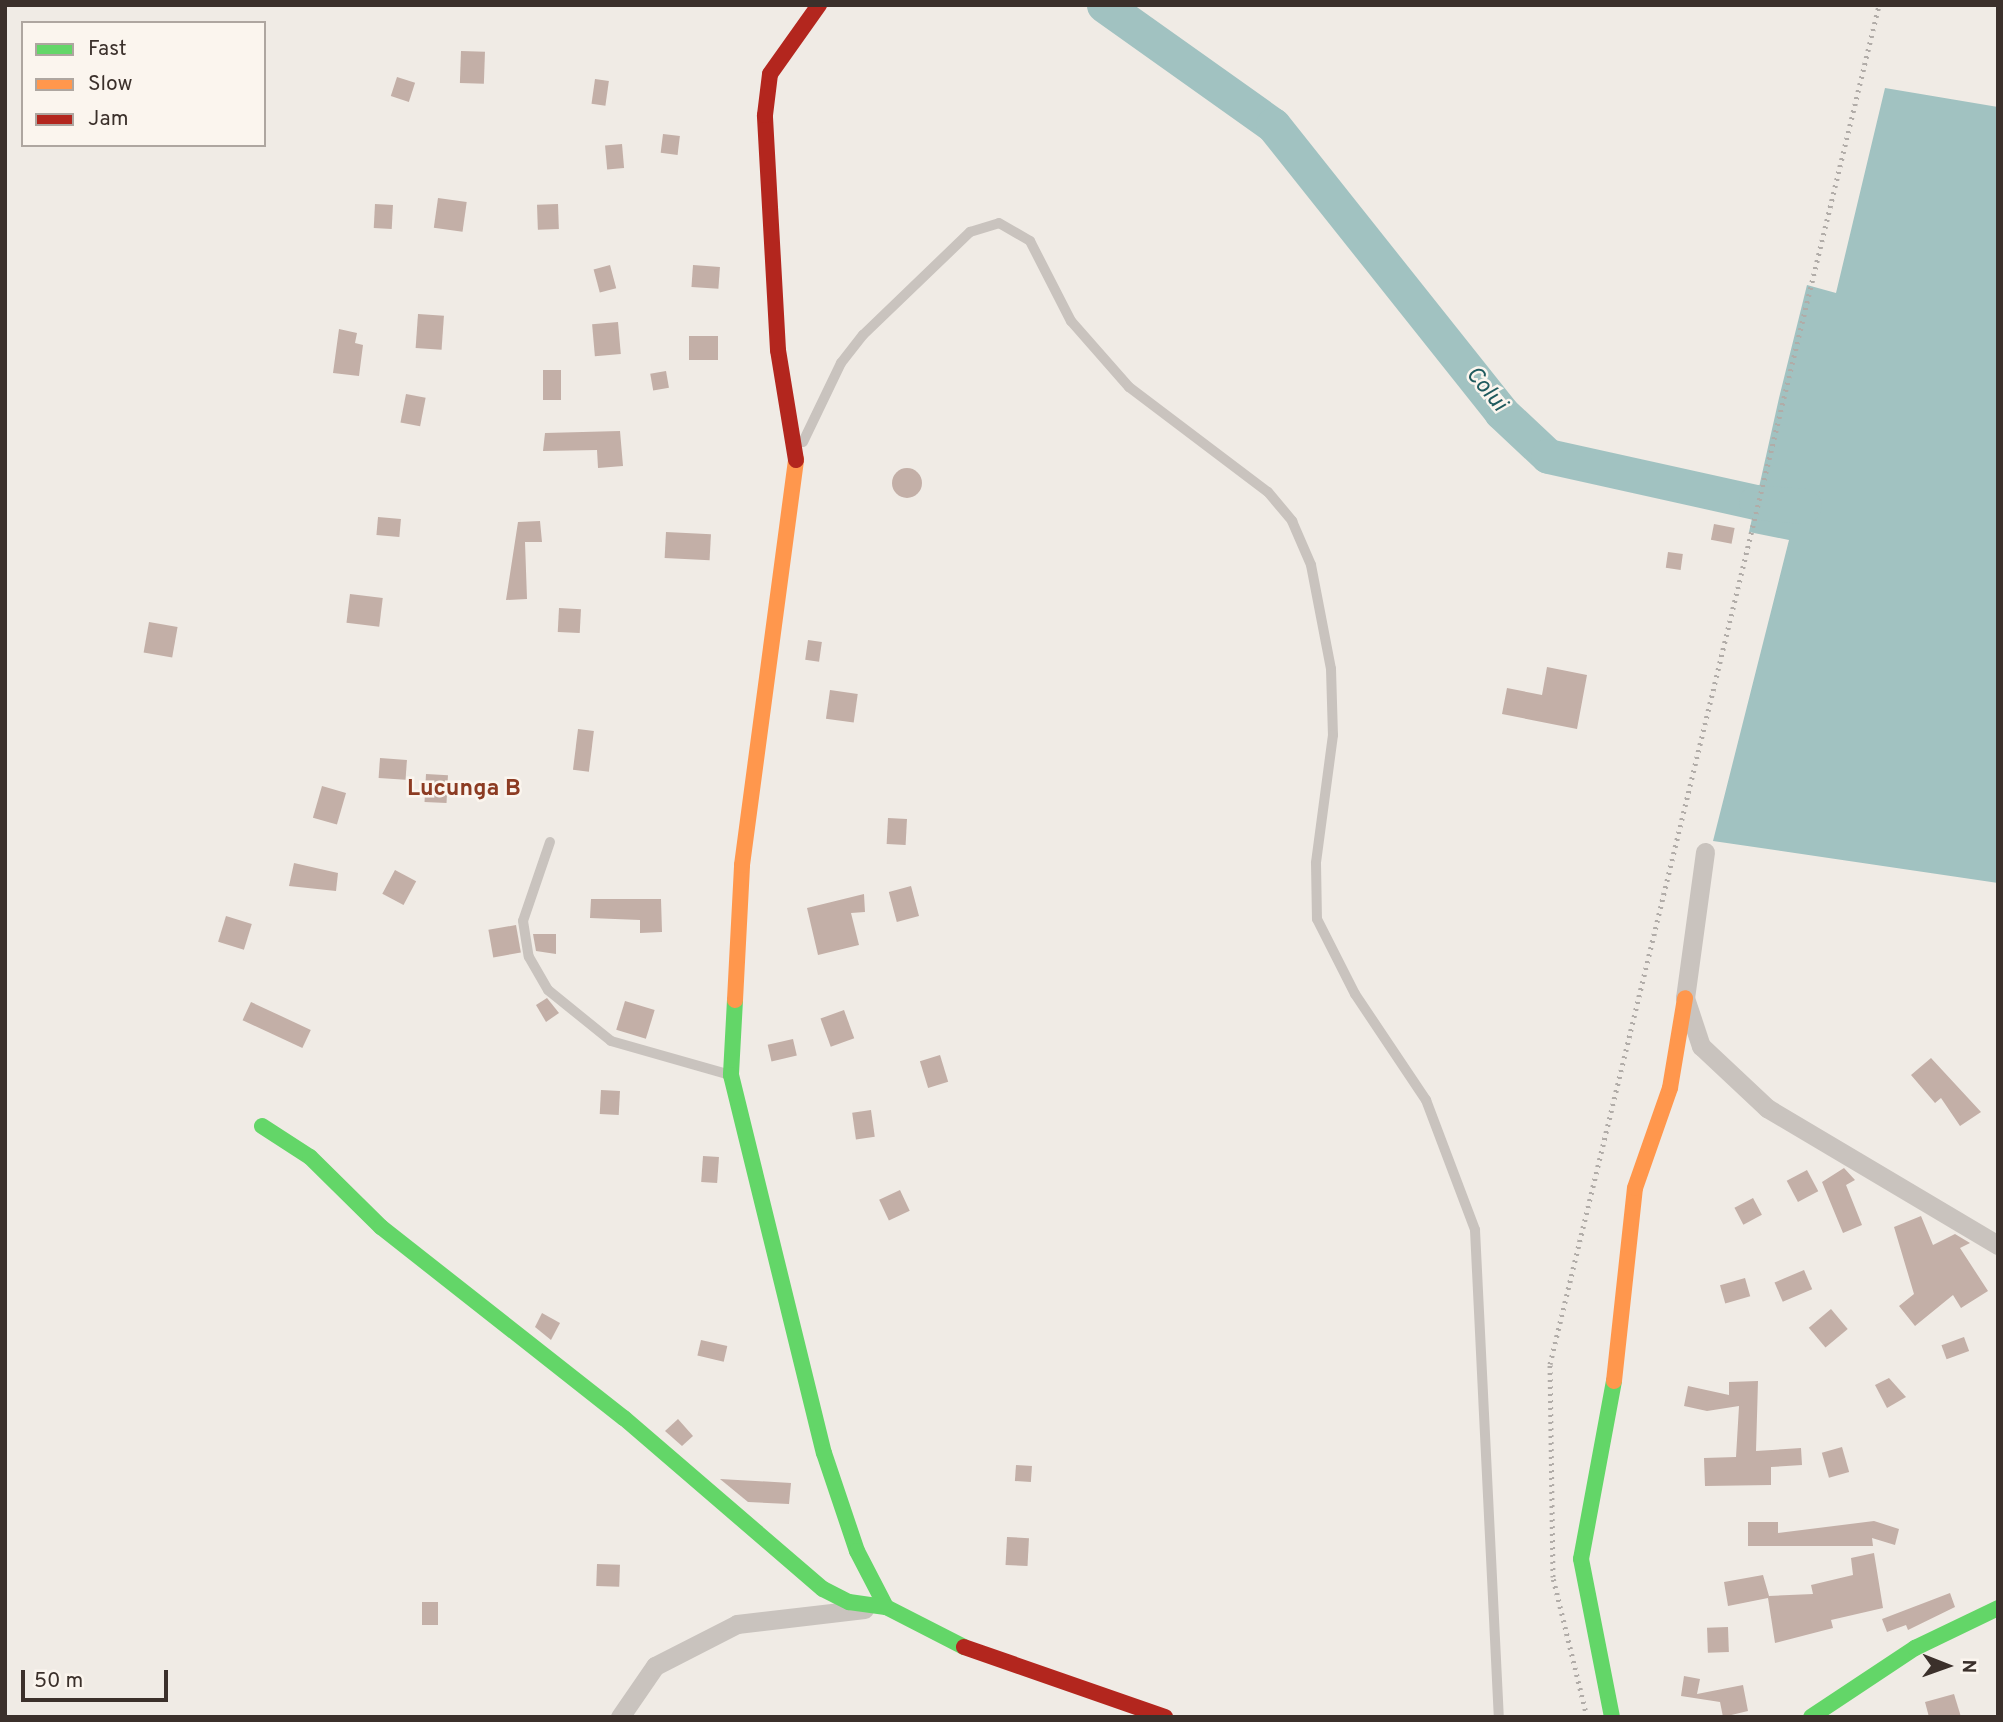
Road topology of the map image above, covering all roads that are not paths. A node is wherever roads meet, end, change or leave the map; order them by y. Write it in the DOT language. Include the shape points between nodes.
graph roads {
  1 [pos="819,5"];
  2 [pos="797,454"];
  3 [pos="550,842"];
  4 [pos="1705,852"];
  5 [pos="1685,998"];
  6 [pos="731,1075"];
  7 [pos="262,1126"];
  8 [pos="1998,1245"];
  9 [pos="886,1607"];
  10 [pos="1998,1608"];
  11 [pos="622,1715"];
  12 [pos="1165,1717"];
  13 [pos="1499,1717"];
  14 [pos="1612,1717"];
  15 [pos="1811,1717"];
  1 -- 2 [label="street" via="770,74 765,115 778,350"];
  2 -- 6 [label="street" via="743,865"];
  2 -- 13 [label="lane" via="841,363 863,335 970,232 999,223 1030,242 1072,321 1129,387 1259,484 1292,521 1311,565 1331,669 1334,734 1315,863 1318,919 1355,994 1426,1100 1475,1230"];
  3 -- 6 [label="lane" via="523,921 528,957 548,990 611,1041 684,1066"];
  4 -- 5 [label="street"];
  5 -- 8 [label="street" via="1701,1046 1767,1108"];
  5 -- 14 [label="street" via="1670,1088 1634,1188 1611,1407 1581,1559"];
  6 -- 9 [label="street" via="824,1453 857,1551"];
  7 -- 9 [label="street" via="310,1157 381,1227 624,1418 823,1589 849,1602"];
  9 -- 11 [label="street" via="737,1624 655,1667"];
  9 -- 12 [label="street" via="972,1651"];
  10 -- 15 [label="street" via="1903,1655"];
}
